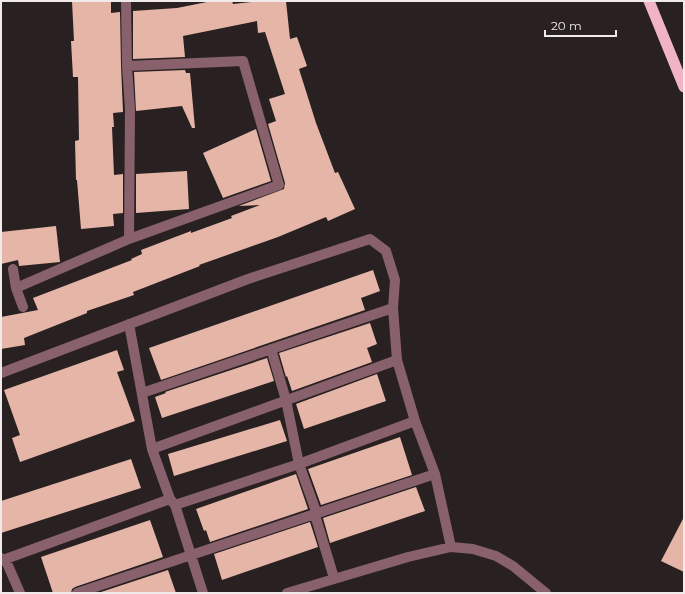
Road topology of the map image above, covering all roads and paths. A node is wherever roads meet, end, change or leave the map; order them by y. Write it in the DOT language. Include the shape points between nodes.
graph roads {
  1 [pos="126,1"];
  2 [pos="649,1"];
  3 [pos="127,66"];
  4 [pos="684,87"];
  5 [pos="129,239"];
  6 [pos="13,269"];
  7 [pos="16,288"];
  8 [pos="23,307"];
  9 [pos="393,308"];
  10 [pos="129,324"];
  11 [pos="271,349"];
  12 [pos="397,360"];
  13 [pos="1,373"];
  14 [pos="142,393"];
  15 [pos="286,400"];
  16 [pos="415,421"];
  17 [pos="152,449"];
  18 [pos="299,464"];
  19 [pos="435,474"];
  20 [pos="172,502"];
  21 [pos="316,514"];
  22 [pos="451,547"];
  23 [pos="191,555"];
  24 [pos="3,562"];
  25 [pos="334,578"];
  26 [pos="20,593"];
  27 [pos="77,593"];
  28 [pos="203,593"];
  29 [pos="287,593"];
  30 [pos="546,593"];
  1 -- 3 [label="street"];
  2 -- 4 [label="highway"];
  3 -- 5 [label="street" via="130,109"];
  3 -- 5 [label="street" via="243,60 279,185"];
  5 -- 7 [label="street"];
  6 -- 7 [label="street"];
  7 -- 8 [label="street"];
  9 -- 10 [label="street" via="395,280 386,251 370,239 248,279"];
  9 -- 11 [label="street"];
  9 -- 12 [label="street"];
  10 -- 13 [label="street"];
  10 -- 14 [label="street"];
  11 -- 14 [label="street"];
  11 -- 15 [label="street"];
  12 -- 15 [label="street"];
  12 -- 16 [label="street"];
  14 -- 17 [label="street"];
  15 -- 17 [label="street"];
  15 -- 18 [label="street"];
  16 -- 18 [label="street"];
  16 -- 19 [label="street"];
  17 -- 20 [label="street"];
  18 -- 20 [label="street"];
  18 -- 21 [label="street"];
  19 -- 21 [label="street"];
  19 -- 22 [label="street"];
  20 -- 23 [label="street"];
  20 -- 24 [label="street"];
  21 -- 23 [label="street"];
  21 -- 25 [label="street"];
  22 -- 25 [label="street"];
  22 -- 30 [label="street" via="472,549 496,556 513,566"];
  23 -- 27 [label="street"];
  23 -- 28 [label="street"];
  24 -- 26 [label="street"];
  25 -- 29 [label="street"];
}
